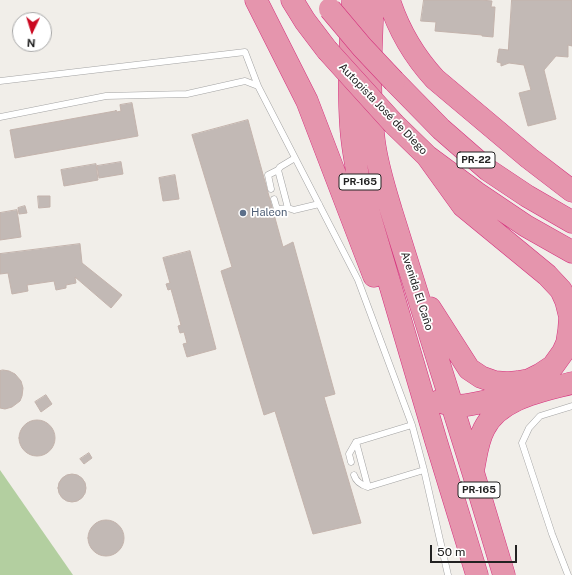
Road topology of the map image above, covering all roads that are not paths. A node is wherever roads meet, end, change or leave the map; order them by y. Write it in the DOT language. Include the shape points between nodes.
graph roads {
  1 [pos="256,0"];
  2 [pos="292,0"];
  3 [pos="353,0"];
  4 [pos="373,0"];
  5 [pos="389,0"];
  6 [pos="327,4"];
  7 [pos="0,81"];
  8 [pos="258,86"];
  9 [pos="0,117"];
  10 [pos="427,156"];
  11 [pos="295,158"];
  12 [pos="278,170"];
  13 [pos="271,189"];
  14 [pos="572,191"];
  15 [pos="274,199"];
  16 [pos="319,204"];
  17 [pos="288,208"];
  18 [pos="572,222"];
  19 [pos="572,252"];
  20 [pos="413,280"];
  21 [pos="411,358"];
  22 [pos="572,383"];
  23 [pos="525,396"];
  24 [pos="452,406"];
  25 [pos="572,406"];
  26 [pos="412,425"];
  27 [pos="356,442"];
  28 [pos="351,462"];
  29 [pos="424,470"];
  30 [pos="473,472"];
  31 [pos="354,475"];
  32 [pos="368,487"];
  33 [pos="448,575"];
  34 [pos="477,575"];
  35 [pos="504,575"];
  36 [pos="568,575"];
  1 -- 21 [label="highway" via="307,102 396,338"];
  2 -- 10 [label="highway, Autopista José de Diego / PR-22, bridge" via="327,50 394,124"];
  3 -- 21 [label="highway, Avenida El Caño / PR-165" via="349,81 354,155"];
  4 -- 20 [label="highway, Avenida El Caño / PR-165" via="371,102 375,143 384,186"];
  5 -- 14 [label="highway" via="408,45 432,75 529,158"];
  6 -- 18 [label="highway, PR-22, bridge" via="362,47 441,129 488,170"];
  7 -- 8 [label="lane" via="245,52"];
  8 -- 9 [label="lane" via="245,81 187,94 106,96"];
  8 -- 11 [label="lane"];
  10 -- 19 [label="highway, Autopista José de Diego / PR-22" via="526,226"];
  10 -- 20 [label="highway" via="462,206 547,275 561,290 570,317 567,343 553,366 529,380 508,383 481,377 469,369"];
  11 -- 12 [label="lane"];
  11 -- 16 [label="lane"];
  12 -- 13 [label="lane" via="268,175"];
  12 -- 17 [label="lane"];
  15 -- 17 [label="lane" via="277,209"];
  16 -- 17 [label="lane" via="294,210"];
  16 -- 26 [label="lane" via="358,280"];
  20 -- 24 [label="highway, Avenida El Caño / PR-165"];
  21 -- 24 [label="highway" via="436,398"];
  21 -- 34 [label="highway, Avenida El Caño / PR-165"];
  22 -- 23 [label="highway"];
  23 -- 24 [label="highway"];
  23 -- 30 [label="highway" via="499,410 487,424 480,437"];
  24 -- 30 [label="highway, Avenida El Caño / PR-165"];
  25 -- 36 [label="lane" via="540,416 529,428 522,443"];
  26 -- 27 [label="lane"];
  26 -- 29 [label="lane"];
  27 -- 28 [label="lane" via="349,454"];
  27 -- 32 [label="lane"];
  29 -- 32 [label="lane"];
  29 -- 33 [label="lane"];
  30 -- 35 [label="highway, Avenida El Caño / PR-165"];
  31 -- 32 [label="lane" via="355,479"];
}
